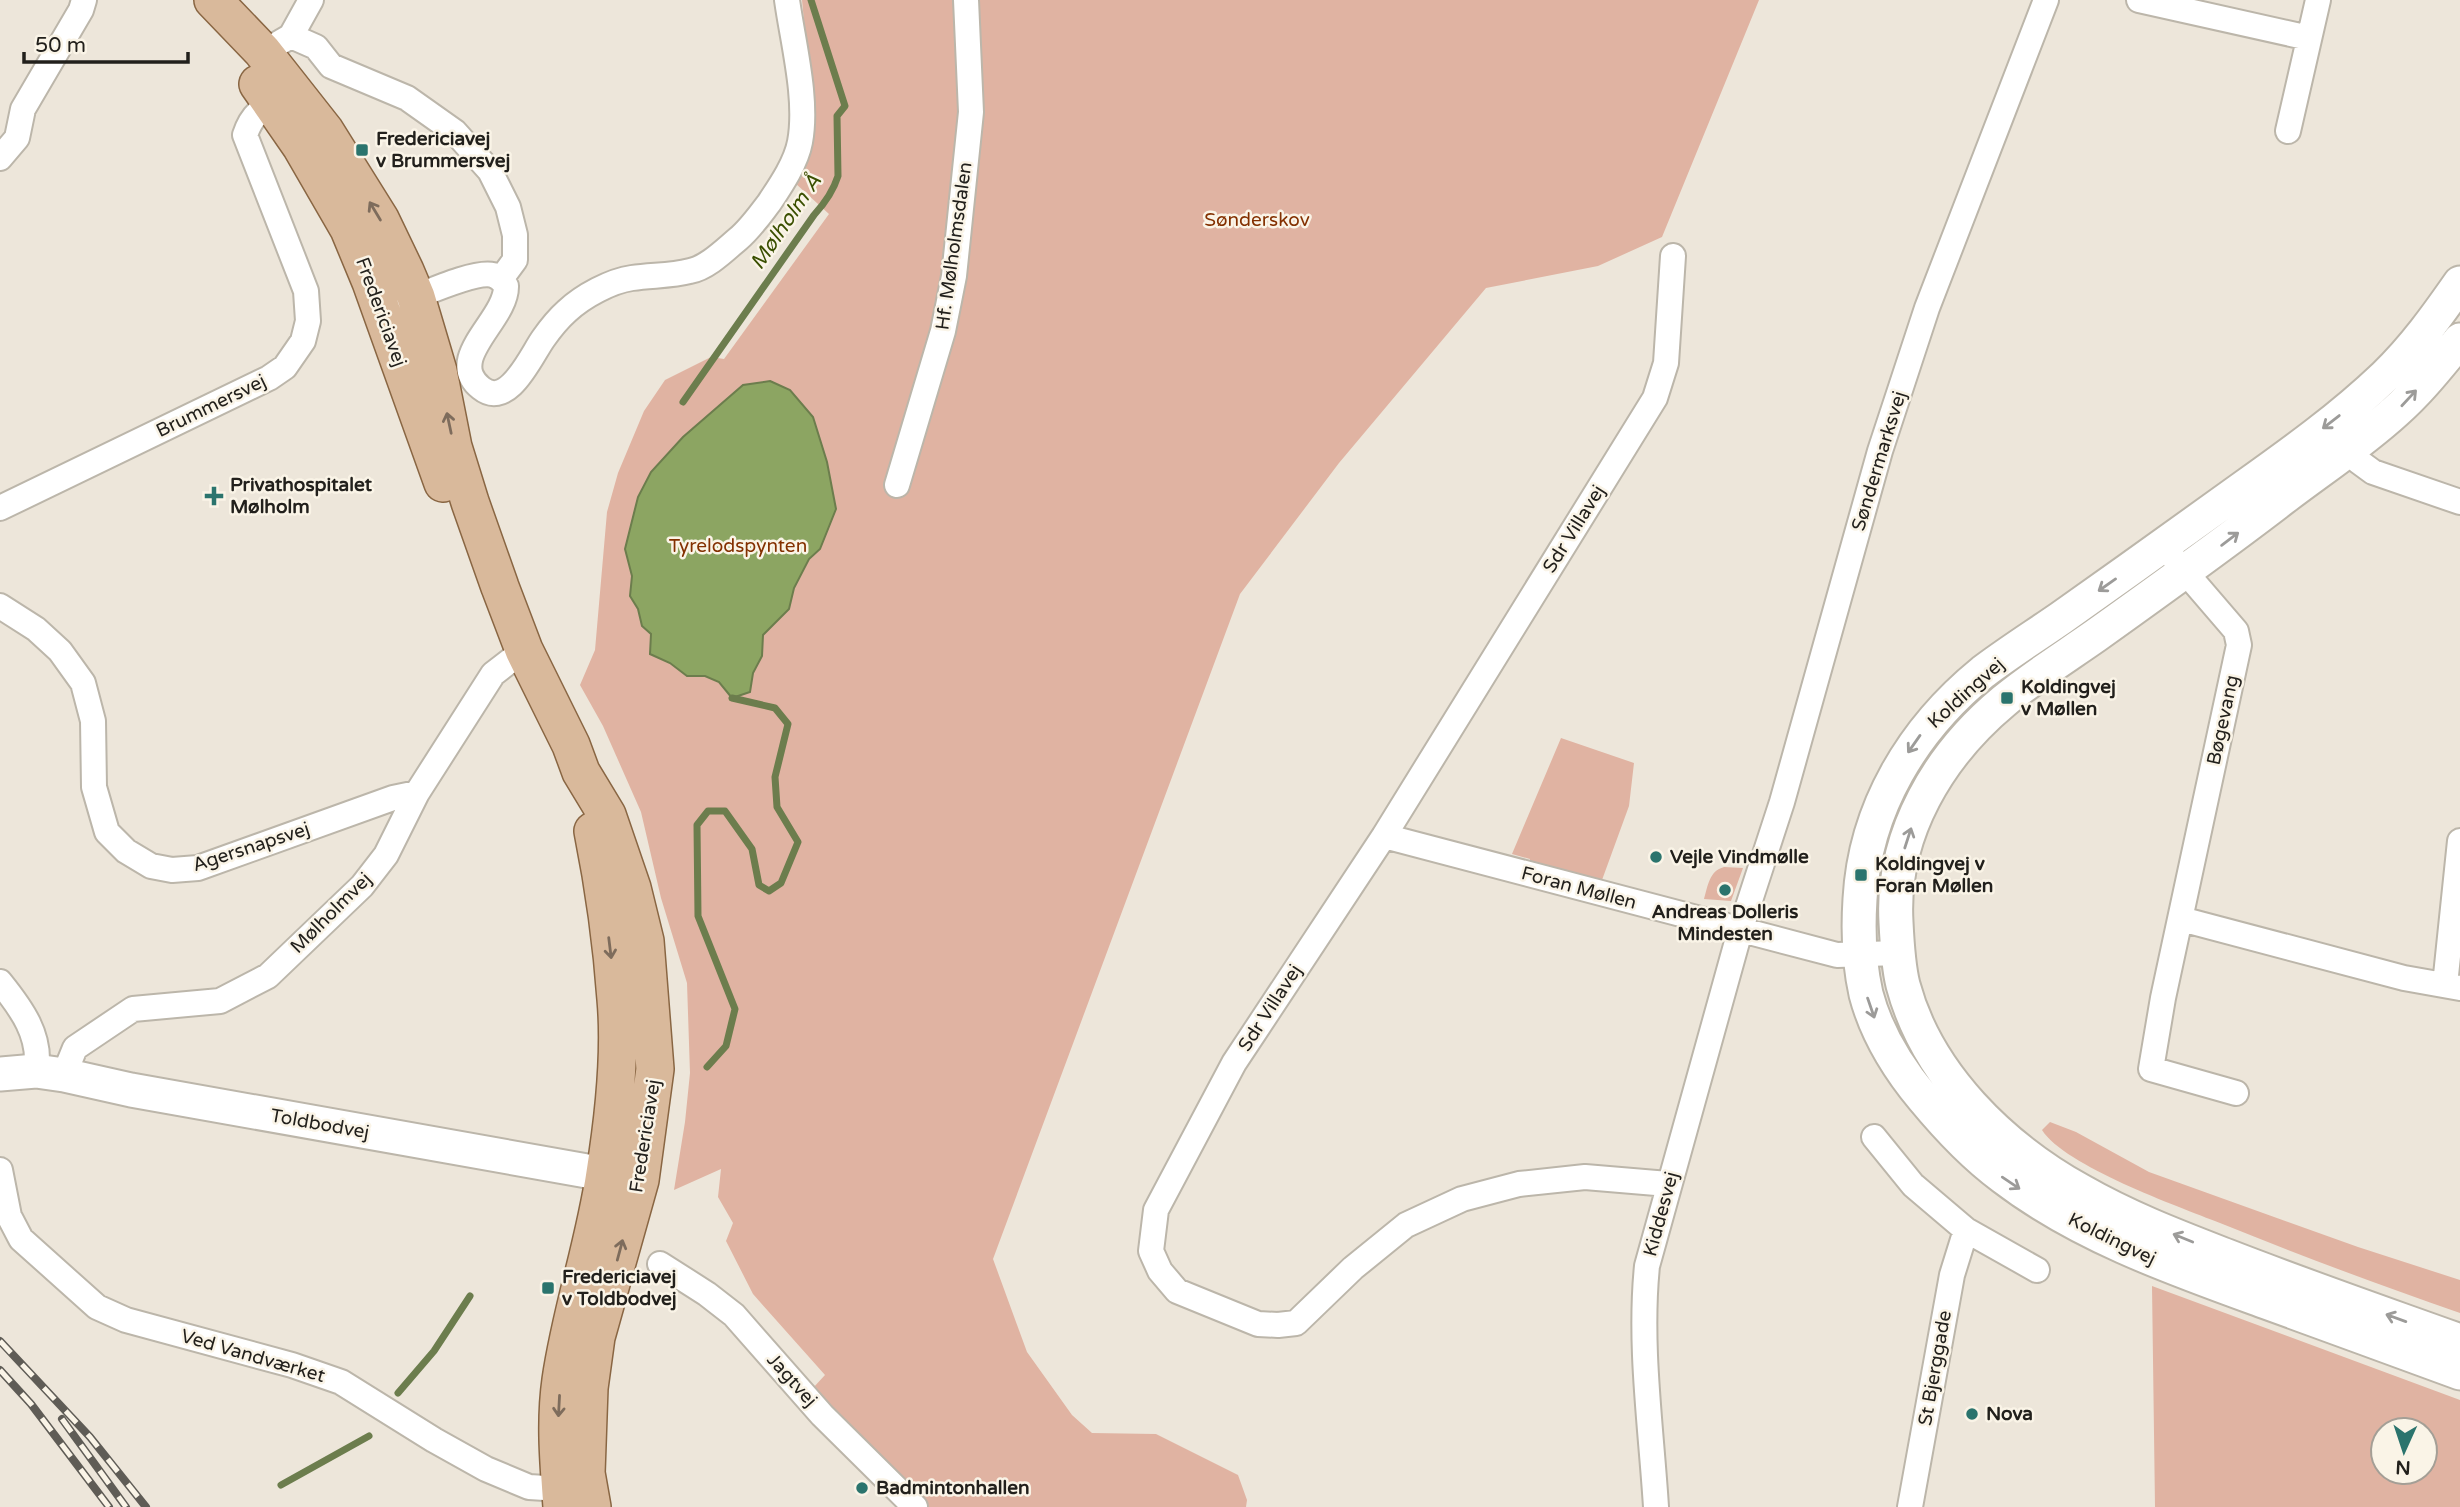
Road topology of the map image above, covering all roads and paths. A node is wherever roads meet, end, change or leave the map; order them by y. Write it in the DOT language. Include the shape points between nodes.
graph roads {
  1 [pos="84,0"];
  2 [pos="191,0"];
  3 [pos="214,0"];
  4 [pos="311,0"];
  5 [pos="787,0"];
  6 [pos="966,0"];
  7 [pos="2046,0"];
  8 [pos="2139,0"];
  9 [pos="2318,0"];
  10 [pos="2309,38"];
  11 [pos="277,44"];
  12 [pos="283,96"];
  13 [pos="2288,131"];
  14 [pos="0,158"];
  15 [pos="1673,256"];
  16 [pos="500,279"];
  17 [pos="2460,283"];
  18 [pos="416,297"];
  19 [pos="380,310"];
  20 [pos="2460,340"];
  21 [pos="2348,450"];
  22 [pos="897,485"];
  23 [pos="2460,502"];
  24 [pos="0,508"];
  25 [pos="2163,546"];
  26 [pos="2186,572"];
  27 [pos="0,606"];
  28 [pos="524,650"];
  29 [pos="417,793"];
  30 [pos="1384,836"];
  31 [pos="2460,841"];
  32 [pos="2181,919"];
  33 [pos="1740,931"];
  34 [pos="1898,953"];
  35 [pos="1860,956"];
  36 [pos="0,982"];
  37 [pos="2453,986"];
  38 [pos="50,1073"];
  39 [pos="0,1074"];
  40 [pos="2236,1093"];
  41 [pos="1874,1136"];
  42 [pos="0,1170"];
  43 [pos="622,1178"];
  44 [pos="1668,1184"];
  45 [pos="1966,1230"];
  46 [pos="660,1264"];
  47 [pos="2037,1270"];
  48 [pos="2460,1341"];
  49 [pos="2460,1373"];
  50 [pos="562,1498"];
  51 [pos="592,1507"];
  52 [pos="915,1507"];
  53 [pos="1656,1507"];
  54 [pos="1910,1507"];
  1 -- 14 [label="street" via="23,109 17,138"];
  2 -- 12 [label="main road, Fredericiavej"];
  3 -- 11 [label="main road, Fredericiavej"];
  4 -- 11 [label="street"];
  5 -- 16 [label="street" via="802,107 800,143 779,189 748,230 695,270 630,278 599,289 568,309 506,390 491,393 472,378 471,352 503,306 506,286"];
  6 -- 22 [label="street, Hf. Mølholmsdalen" via="971,112 954,276 943,331"];
  7 -- 33 [label="street, Søndermarksvej" via="1927,308 1880,451 1782,802"];
  8 -- 10 [label="street"];
  9 -- 10 [label="street"];
  10 -- 13 [label="street"];
  11 -- 12 [label="main road, Fredericiavej"];
  11 -- 16 [label="street, Fredericiavej" via="316,47 331,66 407,98 455,132 491,171 508,208 515,260"];
  18 -- 12 [label="main road, Fredericiavej, one-way" via="380,219 325,131"];
  12 -- 19 [label="main road, Fredericiavej" via="301,146 349,229"];
  12 -- 24 [label="street, Brummersvej" via="258,110 245,135 306,291 307,321 297,352 269,378"];
  15 -- 30 [label="street, Sdr Villavej" via="1666,363 1655,398"];
  16 -- 18 [label="street" via="478,274"];
  17 -- 25 [label="main road, Koldingvej, one-way" via="2429,328 2366,393"];
  18 -- 19 [label="street"];
  28 -- 18 [label="main road, Fredericiavej, one-way" via="453,447 438,371"];
  19 -- 28 [label="main road, Fredericiavej" via="486,590"];
  21 -- 20 [label="main road, Koldingvej, one-way" via="2397,411"];
  21 -- 23 [label="street" via="2373,472"];
  26 -- 21 [label="main road, Koldingvej, one-way"];
  25 -- 26 [label="street, Bøgevang"];
  25 -- 35 [label="main road, Koldingvej, one-way" via="1983,673 1919,736 1880,806 1868,841 1861,875"];
  26 -- 32 [label="street, Bøgevang" via="2236,631 2239,645"];
  34 -- 26 [label="main road, Koldingvej, one-way" via="1895,907 1901,860 1934,777 1970,731 2007,698"];
  27 -- 29 [label="street, Agersnapsvej" via="60,651 83,683 93,721 94,787 107,832 151,866 198,868"];
  28 -- 29 [label="street, Mølholmvej" via="493,674"];
  28 -- 43 [label="main road, Fredericiavej" via="581,772 603,880 617,1001"];
  29 -- 38 [label="street, Mølholmvej" via="386,855 362,886 268,976 220,1002 133,1009 75,1048"];
  30 -- 33 [label="street, Foran Møllen"];
  30 -- 44 [label="street, Sdr Villavej" via="1234,1063 1156,1210 1152,1251 1160,1271 1177,1291 1258,1324 1296,1323 1406,1225 1462,1199 1519,1184 1585,1177"];
  31 -- 37 [label="street"];
  32 -- 37 [label="street" via="2404,978"];
  32 -- 40 [label="street, Bøgevang" via="2151,1069"];
  33 -- 35 [label="street, Foran Møllen" via="1837,955"];
  33 -- 44 [label="street, Kiddesvej"];
  34 -- 35 [label="street, Foran Møllen"];
  48 -- 34 [label="main road, Koldingvej, one-way" via="2151,1226 2080,1191 2025,1155 1975,1109 1942,1068 1915,1017"];
  35 -- 49 [label="main road, Koldingvej, one-way" via="1866,994 1895,1059 1958,1137 2001,1176 2107,1239"];
  36 -- 38 [label="street" via="32,1029 38,1061"];
  38 -- 39 [label="main road, Toldbodvej"];
  38 -- 43 [label="main road, Toldbodvej"];
  41 -- 45 [label="street" via="1913,1185"];
  42 -- 50 [label="street, Ved Vandværket" via="9,1216 21,1239 97,1307 127,1321 341,1382 486,1469"];
  43 -- 50 [label="main road, Fredericiavej, one-way" via="568,1338 558,1424"];
  51 -- 43 [label="main road, Fredericiavej, one-way" via="586,1473 589,1388"];
  44 -- 53 [label="street, Kiddesvej" via="1644,1294"];
  45 -- 47 [label="street"];
  45 -- 54 [label="street, St Bjerggade" via="1952,1275"];
  46 -- 52 [label="street, Jagtvej" via="734,1315 822,1415"];
}
